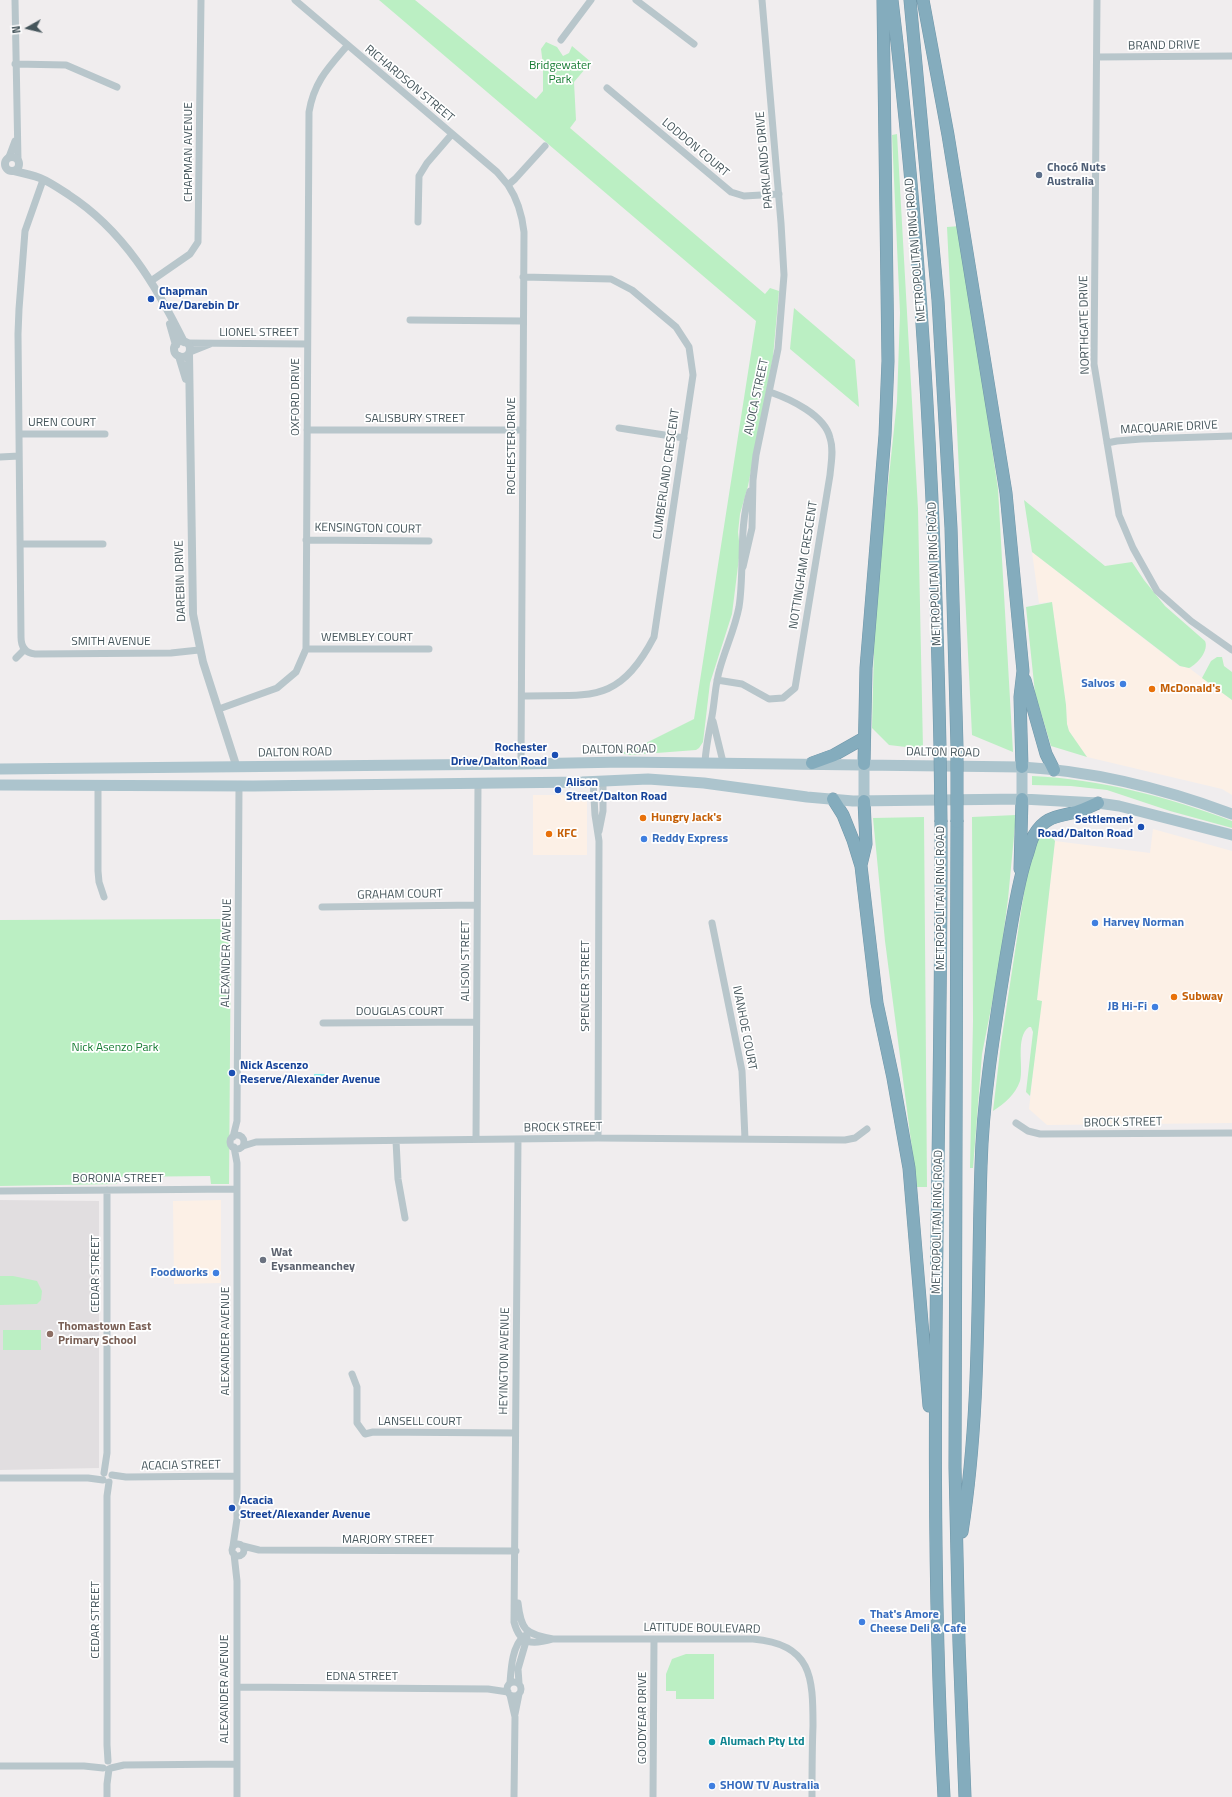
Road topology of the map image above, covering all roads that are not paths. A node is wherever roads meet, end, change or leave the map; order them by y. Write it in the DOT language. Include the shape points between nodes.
graph roads {
  1 [pos="15,0"];
  2 [pos="201,0"];
  3 [pos="294,0"];
  4 [pos="592,0"];
  5 [pos="636,0"];
  6 [pos="762,0"];
  7 [pos="882,0"];
  8 [pos="892,0"];
  9 [pos="910,0"];
  10 [pos="922,0"];
  11 [pos="1097,0"];
  12 [pos="561,40"];
  13 [pos="694,44"];
  14 [pos="347,46"];
  15 [pos="1232,56"];
  16 [pos="1097,57"];
  17 [pos="15,64"];
  18 [pos="117,87"];
  19 [pos="607,88"];
  20 [pos="452,134"];
  21 [pos="16,137"];
  22 [pos="545,146"];
  23 [pos="4,161"];
  24 [pos="18,162"];
  25 [pos="14,171"];
  26 [pos="41,179"];
  27 [pos="508,185"];
  28 [pos="779,194"];
  29 [pos="418,222"];
  30 [pos="524,277"];
  31 [pos="151,281"];
  32 [pos="781,318"];
  33 [pos="410,320"];
  34 [pos="523,321"];
  35 [pos="182,343"];
  36 [pos="210,344"];
  37 [pos="307,344"];
  38 [pos="189,353"];
  39 [pos="179,356"];
  40 [pos="188,388"];
  41 [pos="770,392"];
  42 [pos="620,428"];
  43 [pos="307,430"];
  44 [pos="523,430"];
  45 [pos="19,434"];
  46 [pos="105,434"];
  47 [pos="1232,436"];
  48 [pos="684,438"];
  49 [pos="1107,443"];
  50 [pos="19,456"];
  51 [pos="0,457"];
  52 [pos="306,540"];
  53 [pos="429,541"];
  54 [pos="20,544"];
  55 [pos="104,544"];
  56 [pos="306,649"];
  57 [pos="429,649"];
  58 [pos="24,650"];
  59 [pos="199,650"];
  60 [pos="1232,650"];
  61 [pos="16,658"];
  62 [pos="1023,671"];
  63 [pos="717,680"];
  64 [pos="522,696"];
  65 [pos="219,709"];
  66 [pos="712,715"];
  67 [pos="864,738"];
  68 [pos="705,762"];
  69 [pos="723,762"];
  70 [pos="598,763"];
  71 [pos="812,763"];
  72 [pos="521,764"];
  73 [pos="864,764"];
  74 [pos="237,768"];
  75 [pos="1022,768"];
  76 [pos="0,769"];
  77 [pos="1054,770"];
  78 [pos="598,781"];
  79 [pos="478,783"];
  80 [pos="0,785"];
  81 [pos="98,786"];
  82 [pos="239,786"];
  83 [pos="833,799"];
  84 [pos="1022,799"];
  85 [pos="864,801"];
  86 [pos="1098,803"];
  87 [pos="1232,814"];
  88 [pos="1232,836"];
  89 [pos="860,866"];
  90 [pos="1020,878"];
  91 [pos="104,897"];
  92 [pos="477,905"];
  93 [pos="322,907"];
  94 [pos="712,923"];
  95 [pos="476,1022"];
  96 [pos="323,1023"];
  97 [pos="1016,1123"];
  98 [pos="867,1129"];
  99 [pos="1232,1133"];
  100 [pos="239,1137"];
  101 [pos="598,1138"];
  102 [pos="476,1139"];
  103 [pos="518,1139"];
  104 [pos="745,1139"];
  105 [pos="396,1141"];
  106 [pos="256,1142"];
  107 [pos="239,1147"];
  108 [pos="237,1189"];
  109 [pos="107,1190"];
  110 [pos="0,1191"];
  111 [pos="405,1218"];
  112 [pos="352,1374"];
  113 [pos="515,1433"];
  114 [pos="935,1473"];
  115 [pos="237,1476"];
  116 [pos="0,1478"];
  117 [pos="107,1478"];
  118 [pos="237,1519"];
  119 [pos="233,1546"];
  120 [pos="242,1550"];
  121 [pos="516,1551"];
  122 [pos="234,1554"];
  123 [pos="957,1561"];
  124 [pos="237,1581"];
  125 [pos="516,1583"];
  126 [pos="528,1632"];
  127 [pos="553,1639"];
  128 [pos="654,1639"];
  129 [pos="524,1640"];
  130 [pos="519,1683"];
  131 [pos="236,1688"];
  132 [pos="509,1689"];
  133 [pos="519,1694"];
  134 [pos="515,1717"];
  135 [pos="236,1764"];
  136 [pos="107,1765"];
  137 [pos="0,1766"];
  138 [pos="107,1797"];
  139 [pos="237,1797"];
  140 [pos="514,1797"];
  141 [pos="653,1797"];
  142 [pos="812,1797"];
  143 [pos="944,1797"];
  144 [pos="966,1797"];
  1 -- 17 [label="street"];
  2 -- 31 [label="street, CHAPMAN AVENUE" via="198,242 190,254"];
  3 -- 14 [label="street, RICHARDSON STREET"];
  4 -- 12 [label="street"];
  5 -- 13 [label="street"];
  6 -- 28 [label="street, PARKLANDS DRIVE"];
  7 -- 67 [label="highway" via="888,361 885,435 866,668"];
  8 -- 114 [label="highway, METROPOLITAN RING ROAD, bridge" via="910,168 922,320 935,552 941,927"];
  9 -- 123 [label="highway, METROPOLITAN RING ROAD, bridge" via="938,308 951,528 957,747"];
  10 -- 62 [label="highway" via="948,135 1007,499"];
  11 -- 16 [label="street, NORTHGATE DRIVE"];
  14 -- 20 [label="street, RICHARDSON STREET"];
  14 -- 37 [label="street, OXFORD DRIVE" via="315,88 309,112"];
  15 -- 16 [label="street, BRAND DRIVE"];
  16 -- 49 [label="street, NORTHGATE DRIVE" via="1094,364"];
  17 -- 18 [label="street" via="66,64"];
  17 -- 21 [label="street"];
  19 -- 28 [label="street, LODDON COURT" via="731,192 753,197"];
  20 -- 27 [label="street, RICHARDSON STREET" via="497,172"];
  20 -- 29 [label="street" via="420,176"];
  21 -- 23 [label="street"];
  21 -- 24 [label="street"];
  22 -- 27 [label="street"];
  23 -- 24 [label="street" via="15,158"];
  23 -- 25 [label="street" via="10,171"];
  24 -- 25 [label="street"];
  24 -- 26 [label="street"];
  25 -- 26 [label="street"];
  26 -- 31 [label="street" via="78,201 103,222 128,249"];
  26 -- 45 [label="street" via="24,237 18,334"];
  27 -- 30 [label="street, ROCHESTER DRIVE" via="522,215"];
  28 -- 32 [label="street, PARKLANDS DRIVE" via="784,275"];
  30 -- 34 [label="street, ROCHESTER DRIVE"];
  30 -- 48 [label="street, CUMBERLAND CRESCENT" via="611,279 632,290 676,327 688,347 693,375"];
  31 -- 35 [label="street"];
  32 -- 41 [label="street, AVOCA STREET"];
  33 -- 34 [label="street"];
  34 -- 44 [label="street, ROCHESTER DRIVE"];
  35 -- 36 [label="street, LIONEL STREET"];
  35 -- 38 [label="street" via="190,347"];
  35 -- 39 [label="street" via="175,351"];
  36 -- 37 [label="street, LIONEL STREET"];
  36 -- 38 [label="street, LIONEL STREET"];
  37 -- 43 [label="street, OXFORD DRIVE"];
  38 -- 39 [label="street" via="183,357"];
  38 -- 40 [label="street, DAREBIN DRIVE"];
  39 -- 40 [label="street, DAREBIN DRIVE"];
  40 -- 59 [label="street, DAREBIN DRIVE" via="192,595"];
  41 -- 63 [label="street, AVOCA STREET" via="756,455 752,528 743,567 735,624"];
  41 -- 63 [label="street, NOTTINGHAM CRESCENT" via="792,399 808,410 825,427 832,449 830,475 795,688 783,698 769,699 742,684"];
  42 -- 48 [label="street"];
  43 -- 44 [label="street, SALISBURY STREET"];
  43 -- 52 [label="street, OXFORD DRIVE"];
  44 -- 64 [label="street, ROCHESTER DRIVE"];
  45 -- 46 [label="street, UREN COURT"];
  45 -- 50 [label="street"];
  47 -- 49 [label="street, MACQUARIE DRIVE" via="1118,440"];
  48 -- 64 [label="street, CUMBERLAND CRESCENT" via="654,637 643,658 627,678 611,688 587,695"];
  49 -- 60 [label="street, NORTHGATE DRIVE" via="1119,515 1133,548 1158,591 1191,621"];
  50 -- 51 [label="street"];
  50 -- 54 [label="street"];
  52 -- 53 [label="street, KENSINGTON COURT"];
  52 -- 56 [label="street, OXFORD DRIVE"];
  54 -- 55 [label="street"];
  54 -- 58 [label="street" via="21,637"];
  56 -- 57 [label="street, WEMBLEY COURT"];
  56 -- 65 [label="street, OXFORD DRIVE" via="296,672 277,688"];
  58 -- 59 [label="street, SMITH AVENUE" via="31,654 59,654 171,653"];
  58 -- 61 [label="street"];
  59 -- 65 [label="street, DAREBIN DRIVE"];
  62 -- 75 [label="highway" via="1020,697"];
  62 -- 77 [label="highway" via="1046,754"];
  63 -- 66 [label="street, AVOCA STREET"];
  64 -- 72 [label="street, ROCHESTER DRIVE"];
  65 -- 74 [label="street, DAREBIN DRIVE"];
  66 -- 68 [label="street, AVOCA STREET"];
  66 -- 69 [label="street, AVOCA STREET"];
  67 -- 71 [label="highway" via="834,755"];
  67 -- 73 [label="highway"];
  68 -- 69 [label="main road, DALTON ROAD"];
  68 -- 70 [label="main road, DALTON ROAD"];
  69 -- 71 [label="main road, DALTON ROAD"];
  70 -- 72 [label="main road, DALTON ROAD"];
  70 -- 78 [label="main road, SPENCER STREET"];
  71 -- 73 [label="main road, DALTON ROAD"];
  72 -- 74 [label="main road, DALTON ROAD"];
  73 -- 75 [label="main road, DALTON ROAD"];
  73 -- 85 [label="main road"];
  74 -- 76 [label="main road, DALTON ROAD"];
  74 -- 82 [label="main road"];
  75 -- 77 [label="main road, DALTON ROAD"];
  75 -- 84 [label="main road"];
  77 -- 87 [label="main road, DALTON ROAD" via="1146,787"];
  78 -- 79 [label="main road"];
  78 -- 83 [label="main road" via="648,779 704,783"];
  78 -- 101 [label="street, SPENCER STREET" via="595,815 599,833"];
  79 -- 82 [label="main road"];
  79 -- 92 [label="street, ALISON STREET"];
  80 -- 81 [label="main road"];
  81 -- 82 [label="main road"];
  81 -- 91 [label="street" via="98,871"];
  82 -- 100 [label="street, ALEXANDER AVENUE"];
  83 -- 85 [label="main road"];
  83 -- 89 [label="highway" via="843,815"];
  84 -- 85 [label="main road"];
  84 -- 86 [label="main road"];
  84 -- 90 [label="highway"];
  85 -- 89 [label="highway" via="866,844"];
  86 -- 88 [label="main road" via="1127,808"];
  86 -- 90 [label="highway" via="1076,812 1056,816 1044,823 1033,836"];
  89 -- 114 [label="highway" via="877,1003 909,1168"];
  90 -- 123 [label="highway" via="985,1106 981,1165 976,1400"];
  92 -- 93 [label="street, GRAHAM COURT"];
  92 -- 95 [label="street, ALISON STREET"];
  94 -- 104 [label="street, IVANHOE COURT" via="742,1071"];
  95 -- 96 [label="street, DOUGLAS COURT"];
  95 -- 102 [label="street, ALISON STREET"];
  97 -- 99 [label="street, BROCK STREET" via="1028,1131 1040,1134"];
  98 -- 104 [label="street, BROCK STREET" via="855,1138 845,1140"];
  100 -- 106 [label="street, BROCK STREET"];
  100 -- 107 [label="street" via="244,1142"];
  100 -- 107 [label="street" via="231,1142"];
  101 -- 103 [label="street, BROCK STREET"];
  101 -- 104 [label="street, BROCK STREET"];
  102 -- 103 [label="street, BROCK STREET"];
  102 -- 105 [label="street, BROCK STREET"];
  103 -- 113 [label="street, HEYINGTON AVENUE"];
  105 -- 106 [label="street, BROCK STREET"];
  105 -- 111 [label="street" via="398,1179"];
  106 -- 107 [label="street, BROCK STREET"];
  107 -- 108 [label="street, ALEXANDER AVENUE"];
  108 -- 109 [label="street, BORONIA STREET"];
  108 -- 115 [label="street, ALEXANDER AVENUE"];
  109 -- 110 [label="street, BORONIA STREET"];
  109 -- 117 [label="street, CEDAR STREET"];
  112 -- 113 [label="street, LANSELL COURT" via="357,1387 357,1422 364,1434"];
  113 -- 121 [label="street, HEYINGTON AVENUE"];
  114 -- 143 [label="highway, METROPOLITAN RING ROAD" via="936,1597"];
  115 -- 117 [label="street, ACACIA STREET"];
  115 -- 118 [label="street, ALEXANDER AVENUE"];
  116 -- 117 [label="street, ACACIA STREET"];
  117 -- 136 [label="street, CEDAR STREET"];
  118 -- 119 [label="street, ALEXANDER AVENUE"];
  118 -- 120 [label="street, ALEXANDER AVENUE"];
  119 -- 120 [label="street" via="238,1544"];
  119 -- 122 [label="street"];
  120 -- 121 [label="street, MARJORY STREET"];
  120 -- 122 [label="street" via="237,1556"];
  120 -- 124 [label="street, ALEXANDER AVENUE"];
  121 -- 125 [label="street, HEYINGTON AVENUE"];
  122 -- 124 [label="street, ALEXANDER AVENUE"];
  123 -- 144 [label="highway, METROPOLITAN RING ROAD"];
  124 -- 131 [label="street, ALEXANDER AVENUE"];
  125 -- 126 [label="street, HEYINGTON AVENUE" via="521,1624"];
  125 -- 129 [label="street, HEYINGTON AVENUE" via="514,1622 517,1633"];
  126 -- 127 [label="street, LATITUDE BOULEVARD"];
  126 -- 129 [label="street"];
  127 -- 128 [label="street, LATITUDE BOULEVARD"];
  127 -- 129 [label="street, LATITUDE BOULEVARD" via="542,1642"];
  128 -- 141 [label="street, GOODYEAR DRIVE"];
  128 -- 142 [label="street, LATITUDE BOULEVARD" via="766,1640 780,1644 798,1656 808,1671 813,1693"];
  129 -- 130 [label="street" via="518,1669"];
  129 -- 132 [label="street" via="514,1656"];
  130 -- 132 [label="street" via="514,1682"];
  130 -- 133 [label="street" via="522,1688"];
  131 -- 132 [label="street, EDNA STREET"];
  131 -- 135 [label="street, ALEXANDER AVENUE"];
  132 -- 133 [label="street" via="515,1696"];
  132 -- 134 [label="street"];
  133 -- 134 [label="street"];
  134 -- 140 [label="street"];
  135 -- 136 [label="street"];
  135 -- 139 [label="street, ALEXANDER AVENUE"];
  136 -- 137 [label="street"];
  136 -- 138 [label="street, CEDAR STREET"];
}
